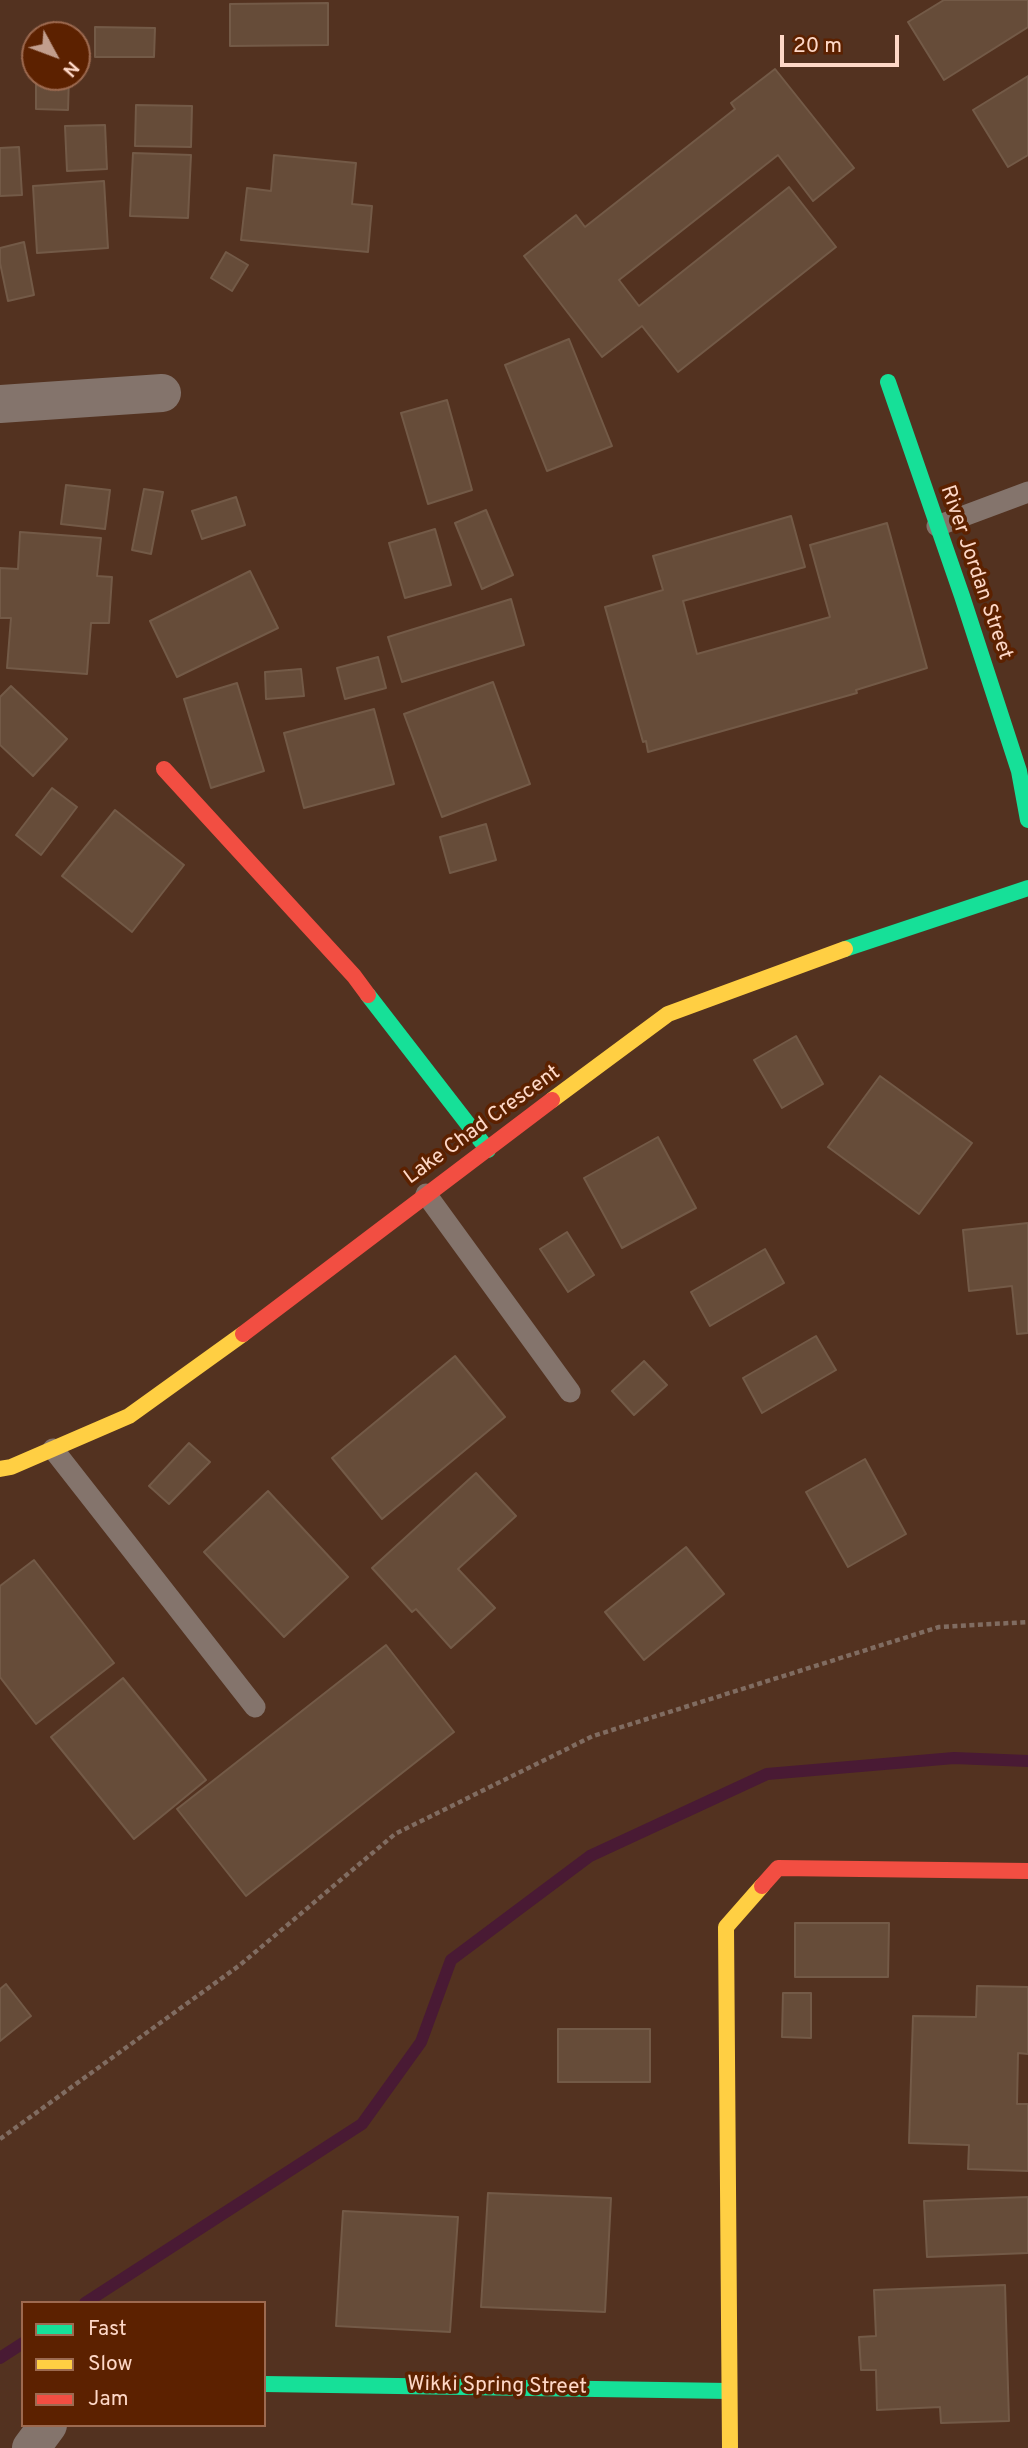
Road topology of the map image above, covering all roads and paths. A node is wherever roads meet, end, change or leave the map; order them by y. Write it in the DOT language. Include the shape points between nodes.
graph roads {
  1 [pos="888,382"];
  2 [pos="162,393"];
  3 [pos="0,404"];
  4 [pos="1028,492"];
  5 [pos="937,526"];
  6 [pos="164,769"];
  7 [pos="1028,820"];
  8 [pos="1028,888"];
  9 [pos="488,1150"];
  10 [pos="426,1194"];
  11 [pos="570,1392"];
  12 [pos="53,1449"];
  13 [pos="0,1469"];
  14 [pos="1028,1622"];
  15 [pos="255,1707"];
  16 [pos="1028,1871"];
  17 [pos="0,2139"];
  18 [pos="266,2384"];
  19 [pos="729,2391"];
  20 [pos="47,2427"];
  21 [pos="31,2448"];
  22 [pos="730,2448"];
  1 -- 5 [label="street, River Jordan Street"];
  2 -- 3 [label="street"];
  4 -- 5 [label="lane"];
  5 -- 7 [label="street, River Jordan Street" via="1018,771"];
  6 -- 9 [label="street" via="354,976"];
  8 -- 9 [label="street, Lake Chad Crescent" via="668,1014"];
  9 -- 10 [label="street, Lake Chad Crescent"];
  10 -- 11 [label="lane"];
  10 -- 12 [label="street, Lake Chad Crescent" via="129,1416"];
  12 -- 13 [label="street, Lake Chad Crescent"];
  12 -- 15 [label="lane"];
  14 -- 17 [label="path" via="939,1627 593,1737 395,1834 240,1965"];
  16 -- 19 [label="street" via="778,1868 726,1927"];
  18 -- 19 [label="street, Wikki Spring Street"];
  19 -- 22 [label="street"];
  20 -- 21 [label="street"];
}
